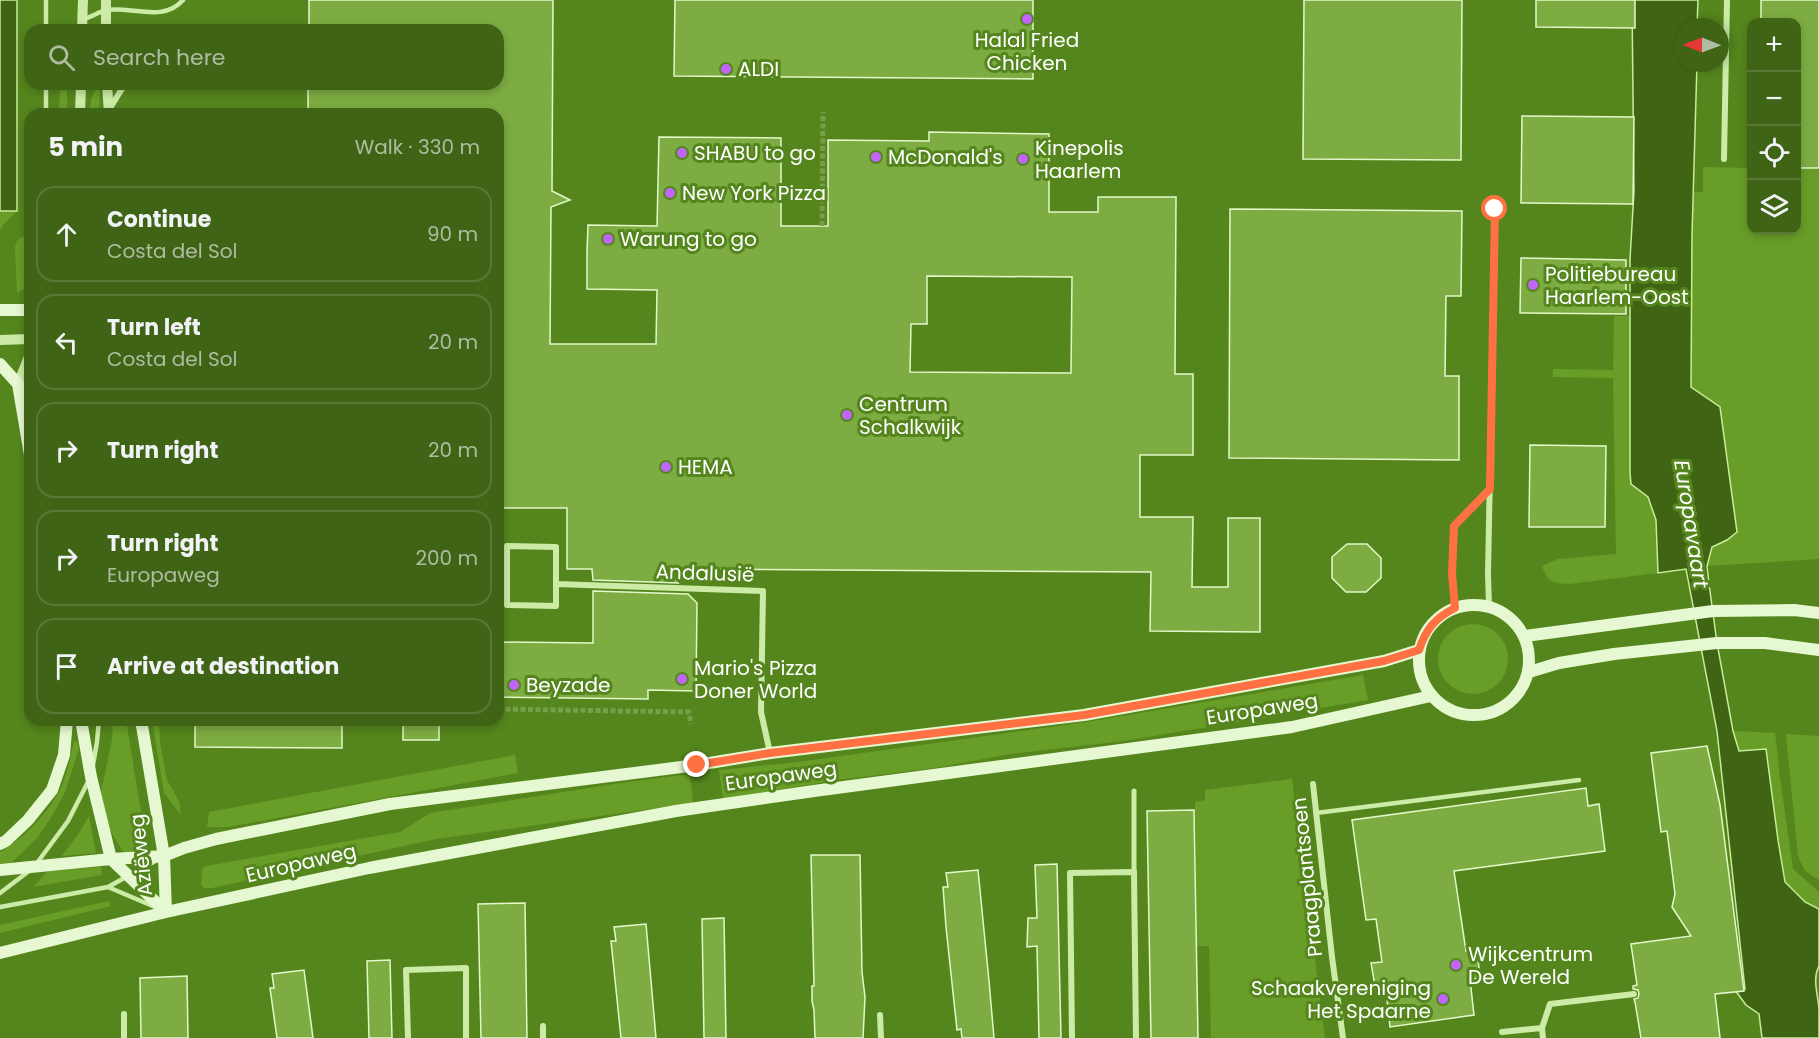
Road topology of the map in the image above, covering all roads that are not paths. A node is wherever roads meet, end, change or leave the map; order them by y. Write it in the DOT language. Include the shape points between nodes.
graph roads {
  1 [pos="46,0"];
  2 [pos="82,0"];
  3 [pos="183,0"];
  4 [pos="1726,0"];
  5 [pos="106,5"];
  6 [pos="46,24"];
  7 [pos="82,24"];
  8 [pos="83,24"];
  9 [pos="106,24"];
  10 [pos="46,90"];
  11 [pos="81,90"];
  12 [pos="107,90"];
  13 [pos="121,90"];
  14 [pos="46,108"];
  15 [pos="80,108"];
  16 [pos="109,108"];
  17 [pos="111,108"];
  18 [pos="1724,159"];
  19 [pos="1495,209"];
  20 [pos="24,309"];
  21 [pos="0,310"];
  22 [pos="24,339"];
  23 [pos="0,340"];
  24 [pos="0,364"];
  25 [pos="24,369"];
  26 [pos="18,384"];
  27 [pos="24,420"];
  28 [pos="1490,489"];
  29 [pos="556,585"];
  30 [pos="1489,606"];
  31 [pos="1455,608"];
  32 [pos="1819,613"];
  33 [pos="1525,636"];
  34 [pos="1419,650"];
  35 [pos="1819,650"];
  36 [pos="1528,672"];
  37 [pos="1431,696"];
  38 [pos="66,726"];
  39 [pos="82,726"];
  40 [pos="98,726"];
  41 [pos="142,726"];
  42 [pos="770,753"];
  43 [pos="91,777"];
  44 [pos="1579,780"];
  45 [pos="1313,784"];
  46 [pos="1134,791"];
  47 [pos="1316,813"];
  48 [pos="0,844"];
  49 [pos="164,856"];
  50 [pos="111,859"];
  51 [pos="34,867"];
  52 [pos="0,870"];
  53 [pos="1134,872"];
  54 [pos="128,875"];
  55 [pos="108,886"];
  56 [pos="0,893"];
  57 [pos="0,907"];
  58 [pos="166,912"];
  59 [pos="0,953"];
  60 [pos="1634,993"];
  61 [pos="124,1014"];
  62 [pos="880,1016"];
  63 [pos="543,1026"];
  64 [pos="1542,1028"];
  65 [pos="1502,1032"];
  66 [pos="124,1038"];
  67 [pos="408,1038"];
  68 [pos="466,1038"];
  69 [pos="543,1038"];
  70 [pos="881,1038"];
  71 [pos="1072,1038"];
  72 [pos="1136,1038"];
  73 [pos="1343,1038"];
  74 [pos="1543,1038"];
  1 -- 6 [label="lane"];
  2 -- 7 [label="street"];
  3 -- 5 [label="lane" via="166,12"];
  4 -- 18 [label="street"];
  5 -- 8 [label="lane"];
  5 -- 9 [label="street"];
  10 -- 14 [label="lane"];
  11 -- 15 [label="street"];
  12 -- 16 [label="street"];
  13 -- 17 [label="street"];
  19 -- 28 [label="street"];
  20 -- 21 [label="main road"];
  22 -- 23 [label="street"];
  24 -- 26 [label="main road"];
  25 -- 26 [label="street"];
  26 -- 27 [label="main road"];
  28 -- 30 [label="street"];
  28 -- 31 [label="street" via="1454,526"];
  29 -- 29 [label="street" via="556,547 507,546 507,605 556,606"];
  29 -- 42 [label="street, Andalusië" via="763,591 761,712"];
  30 -- 31 [label="main road"];
  30 -- 33 [label="main road" via="1503,612"];
  31 -- 34 [label="main road" via="1431,624"];
  32 -- 33 [label="main road" via="1713,611"];
  33 -- 36 [label="main road"];
  34 -- 37 [label="main road" via="1423,682"];
  34 -- 42 [label="main road, Europaweg" via="1384,661 1084,715"];
  35 -- 36 [label="main road" via="1717,643 1614,654"];
  36 -- 37 [label="main road" via="1514,699 1487,714 1457,713"];
  37 -- 58 [label="main road, Europaweg" via="1292,727 676,811 369,868"];
  38 -- 48 [label="main road" via="64,755 52,790 28,820"];
  39 -- 43 [label="main road, Aziëweg"];
  40 -- 43 [label="lane"];
  41 -- 49 [label="main road, Aziëweg"];
  42 -- 49 [label="main road, Europaweg" via="390,804 216,839"];
  43 -- 50 [label="main road, Aziëweg"];
  43 -- 51 [label="lane" via="68,821"];
  44 -- 47 [label="lane"];
  45 -- 47 [label="street, Praagplantsoen"];
  46 -- 53 [label="street"];
  47 -- 73 [label="street, Praagplantsoen"];
  49 -- 50 [label="main road, Europaweg"];
  49 -- 54 [label="lane"];
  49 -- 58 [label="main road, Aziëweg"];
  50 -- 51 [label="main road, Europaweg"];
  50 -- 54 [label="main road, Aziëweg"];
  51 -- 52 [label="main road, Europaweg"];
  51 -- 56 [label="lane"];
  53 -- 71 [label="street" via="1070,873"];
  53 -- 72 [label="street"];
  54 -- 55 [label="lane"];
  54 -- 58 [label="main road, Aziëweg"];
  55 -- 57 [label="lane"];
  55 -- 58 [label="lane"];
  58 -- 59 [label="main road, Europaweg"];
  60 -- 64 [label="street" via="1550,1004"];
  61 -- 66 [label="street"];
  62 -- 70 [label="street"];
  63 -- 69 [label="street"];
  64 -- 65 [label="street"];
  64 -- 74 [label="street"];
  67 -- 68 [label="street" via="406,970 466,968"];
}
